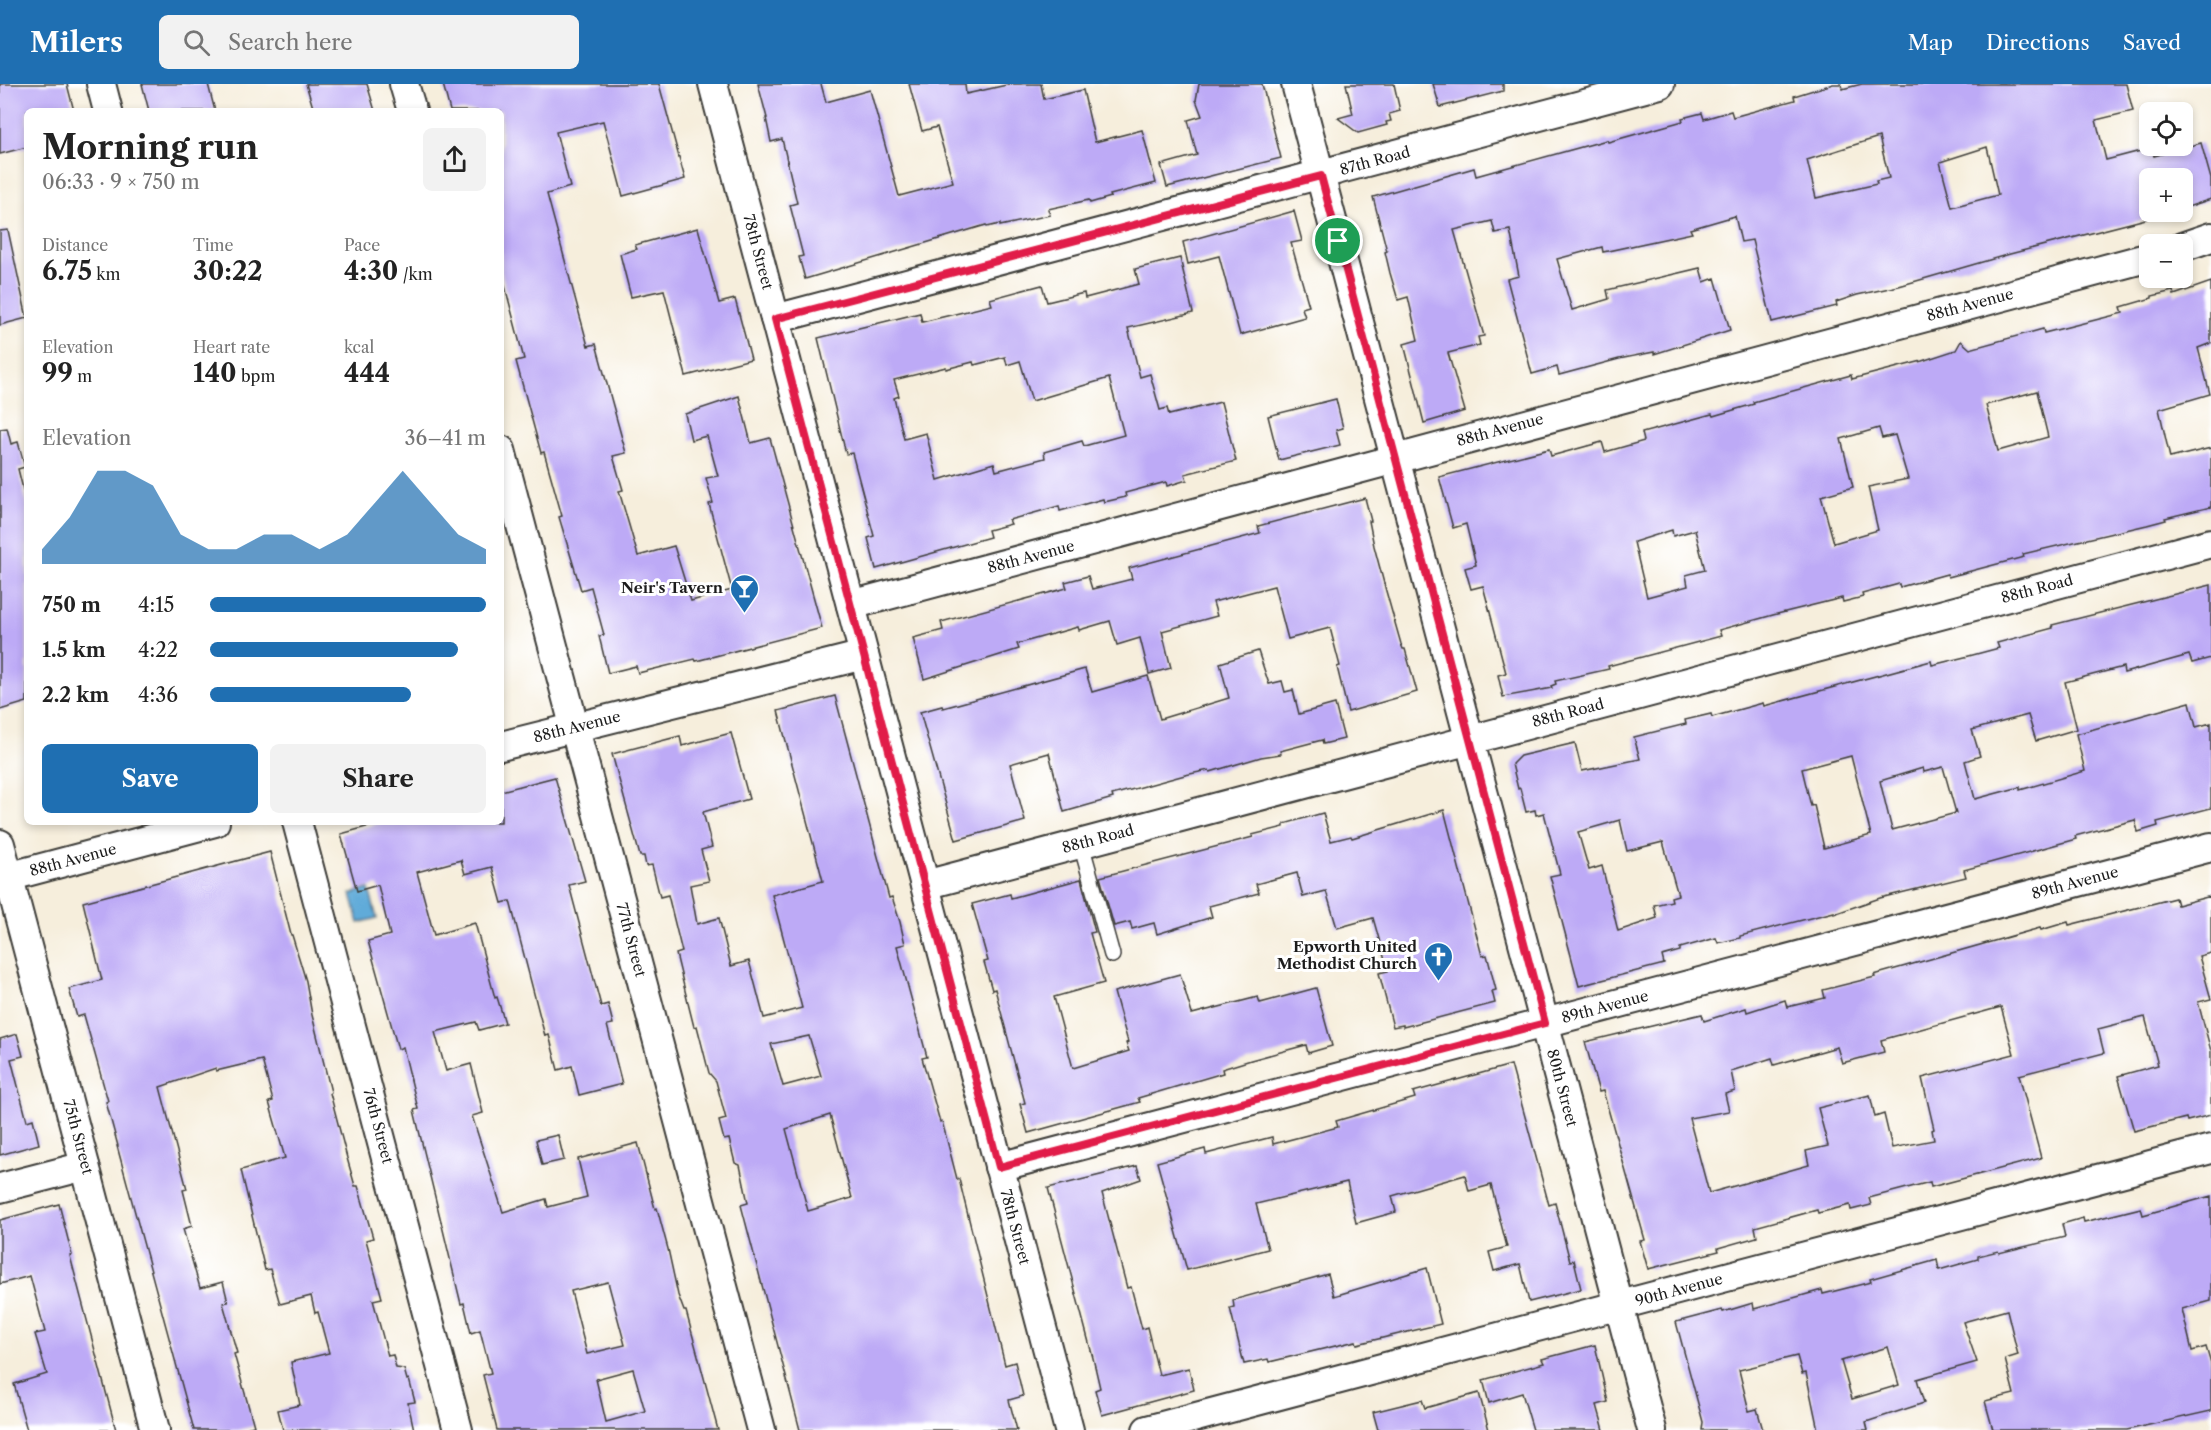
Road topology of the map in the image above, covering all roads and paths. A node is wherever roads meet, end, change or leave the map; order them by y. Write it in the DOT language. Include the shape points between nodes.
graph roads {
  1 [pos="101,84"];
  2 [pos="404,84"];
  3 [pos="713,84"];
  4 [pos="1296,84"];
  5 [pos="1660,84"];
  6 [pos="107,108"];
  7 [pos="411,108"];
  8 [pos="1321,176"];
  9 [pos="2211,237"];
  10 [pos="2193,243"];
  11 [pos="2139,259"];
  12 [pos="775,319"];
  13 [pos="1395,459"];
  14 [pos="504,461"];
  15 [pos="2211,543"];
  16 [pos="851,605"];
  17 [pos="864,655"];
  18 [pos="574,727"];
  19 [pos="1470,740"];
  20 [pos="504,746"];
  21 [pos="204,825"];
  22 [pos="298,825"];
  23 [pos="1081,843"];
  24 [pos="0,844"];
  25 [pos="2211,847"];
  26 [pos="4,878"];
  27 [pos="925,885"];
  28 [pos="1112,955"];
  29 [pos="1545,1023"];
  30 [pos="2211,1149"];
  31 [pos="85,1166"];
  32 [pos="999,1167"];
  33 [pos="0,1188"];
  34 [pos="1620,1306"];
  35 [pos="155,1430"];
  36 [pos="458,1430"];
  37 [pos="761,1430"];
  38 [pos="1069,1430"];
  39 [pos="1147,1430"];
  40 [pos="1652,1430"];
  1 -- 6 [label="street"];
  2 -- 7 [label="street"];
  3 -- 12 [label="street, 78th Street"];
  4 -- 8 [label="street, 80th Street"];
  5 -- 8 [label="street, 87th Road"];
  8 -- 12 [label="street, 87th Road"];
  8 -- 13 [label="street, 80th Street"];
  9 -- 10 [label="street"];
  11 -- 13 [label="street, 88th Avenue"];
  12 -- 16 [label="street, 78th Street"];
  13 -- 16 [label="street, 88th Avenue"];
  13 -- 19 [label="street, 80th Street"];
  14 -- 18 [label="street, 77th Street"];
  15 -- 19 [label="street, 88th Road"];
  16 -- 17 [label="street, 78th Street"];
  17 -- 18 [label="street, 88th Avenue"];
  17 -- 27 [label="street, 78th Street"];
  18 -- 20 [label="street, 88th Avenue"];
  18 -- 37 [label="street, 77th Street"];
  19 -- 23 [label="street, 88th Road"];
  19 -- 29 [label="street, 80th Street"];
  21 -- 26 [label="street, 88th Avenue"];
  22 -- 36 [label="street, 76th Street"];
  23 -- 27 [label="street, 88th Road"];
  23 -- 28 [label="lane"];
  24 -- 26 [label="street, 75th Street"];
  25 -- 29 [label="street, 89th Avenue"];
  26 -- 31 [label="street, 75th Street"];
  27 -- 32 [label="street, 78th Street"];
  29 -- 32 [label="street, 89th Avenue"];
  29 -- 34 [label="street, 80th Street"];
  30 -- 34 [label="street, 90th Avenue"];
  31 -- 33 [label="street"];
  31 -- 35 [label="street, 75th Street"];
  32 -- 38 [label="street, 78th Street"];
  34 -- 39 [label="street, 90th Avenue"];
  34 -- 40 [label="street, 80th Street"];
}
